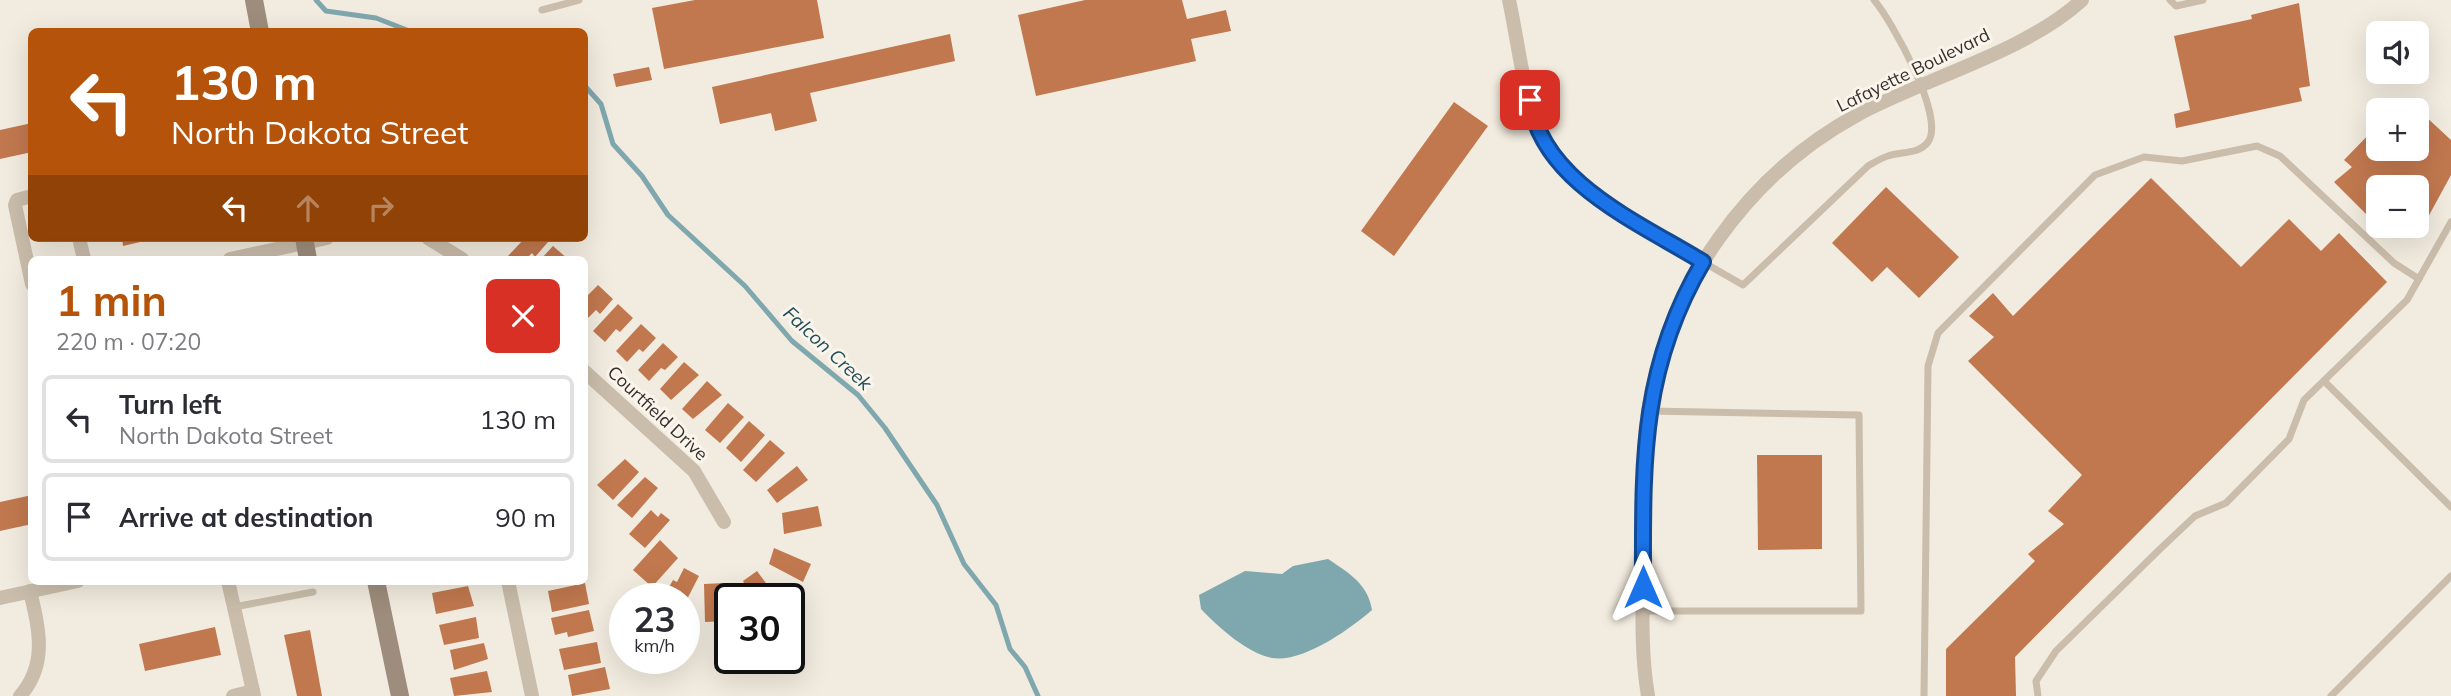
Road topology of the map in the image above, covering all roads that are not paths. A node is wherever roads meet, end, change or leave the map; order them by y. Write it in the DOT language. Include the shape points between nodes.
graph roads {
  1 [pos="254,0"];
  2 [pos="579,0"];
  3 [pos="1509,0"];
  4 [pos="1874,0"];
  5 [pos="2082,0"];
  6 [pos="2169,0"];
  7 [pos="2203,0"];
  8 [pos="542,10"];
  9 [pos="259,28"];
  10 [pos="1920,86"];
  11 [pos="28,197"];
  12 [pos="2451,222"];
  13 [pos="434,242"];
  14 [pos="306,247"];
  15 [pos="249,256"];
  16 [pos="457,256"];
  17 [pos="1703,262"];
  18 [pos="28,265"];
  19 [pos="2419,279"];
  20 [pos="588,375"];
  21 [pos="2324,381"];
  22 [pos="1648,411"];
  23 [pos="2451,508"];
  24 [pos="724,522"];
  25 [pos="2451,576"];
  26 [pos="59,585"];
  27 [pos="229,585"];
  28 [pos="377,585"];
  29 [pos="509,585"];
  30 [pos="30,591"];
  31 [pos="313,592"];
  32 [pos="0,598"];
  33 [pos="233,607"];
  34 [pos="1643,611"];
  35 [pos="253,694"];
  36 [pos="20,696"];
  37 [pos="233,696"];
  38 [pos="400,696"];
  39 [pos="532,696"];
  40 [pos="1648,696"];
  41 [pos="1924,696"];
  42 [pos="2038,696"];
  43 [pos="2331,696"];
  1 -- 9 [label="street"];
  2 -- 8 [label="lane"];
  3 -- 17 [label="street" via="1534,115 1557,161 1585,189"];
  4 -- 10 [label="lane" via="1891,20"];
  5 -- 10 [label="street, Lafayette Boulevard" via="2033,34"];
  6 -- 7 [label="lane" via="2176,6"];
  10 -- 17 [label="street, Lafayette Boulevard" via="1859,114 1787,163 1755,193"];
  10 -- 17 [label="lane" via="1933,125 1929,141 1919,150 1888,155 1868,166 1743,285"];
  11 -- 18 [label="street" via="16,200 15,205"];
  12 -- 19 [label="lane"];
  13 -- 16 [label="street"];
  14 -- 15 [label="street"];
  17 -- 22 [label="street, Lafayette Boulevard" via="1666,342"];
  19 -- 21 [label="lane" via="2407,300"];
  19 -- 41 [label="lane" via="2394,263 2280,156 2257,146 2182,162 2144,158 2095,176 1938,333 1928,366"];
  20 -- 24 [label="street, Courtfield Drive" via="694,471"];
  21 -- 23 [label="lane"];
  21 -- 42 [label="lane" via="2304,400 2289,439 2225,503 2195,516 2056,651 2036,681"];
  22 -- 34 [label="street, Lafayette Boulevard" via="1643,470"];
  22 -- 34 [label="lane" via="1859,415 1861,611"];
  25 -- 43 [label="lane"];
  26 -- 30 [label="street"];
  27 -- 33 [label="street"];
  28 -- 38 [label="street"];
  29 -- 39 [label="street"];
  30 -- 32 [label="street"];
  30 -- 36 [label="street" via="40,652 31,681"];
  31 -- 33 [label="lane"];
  33 -- 35 [label="street"];
  34 -- 40 [label="street, Lafayette Boulevard"];
  35 -- 37 [label="street"];
}
